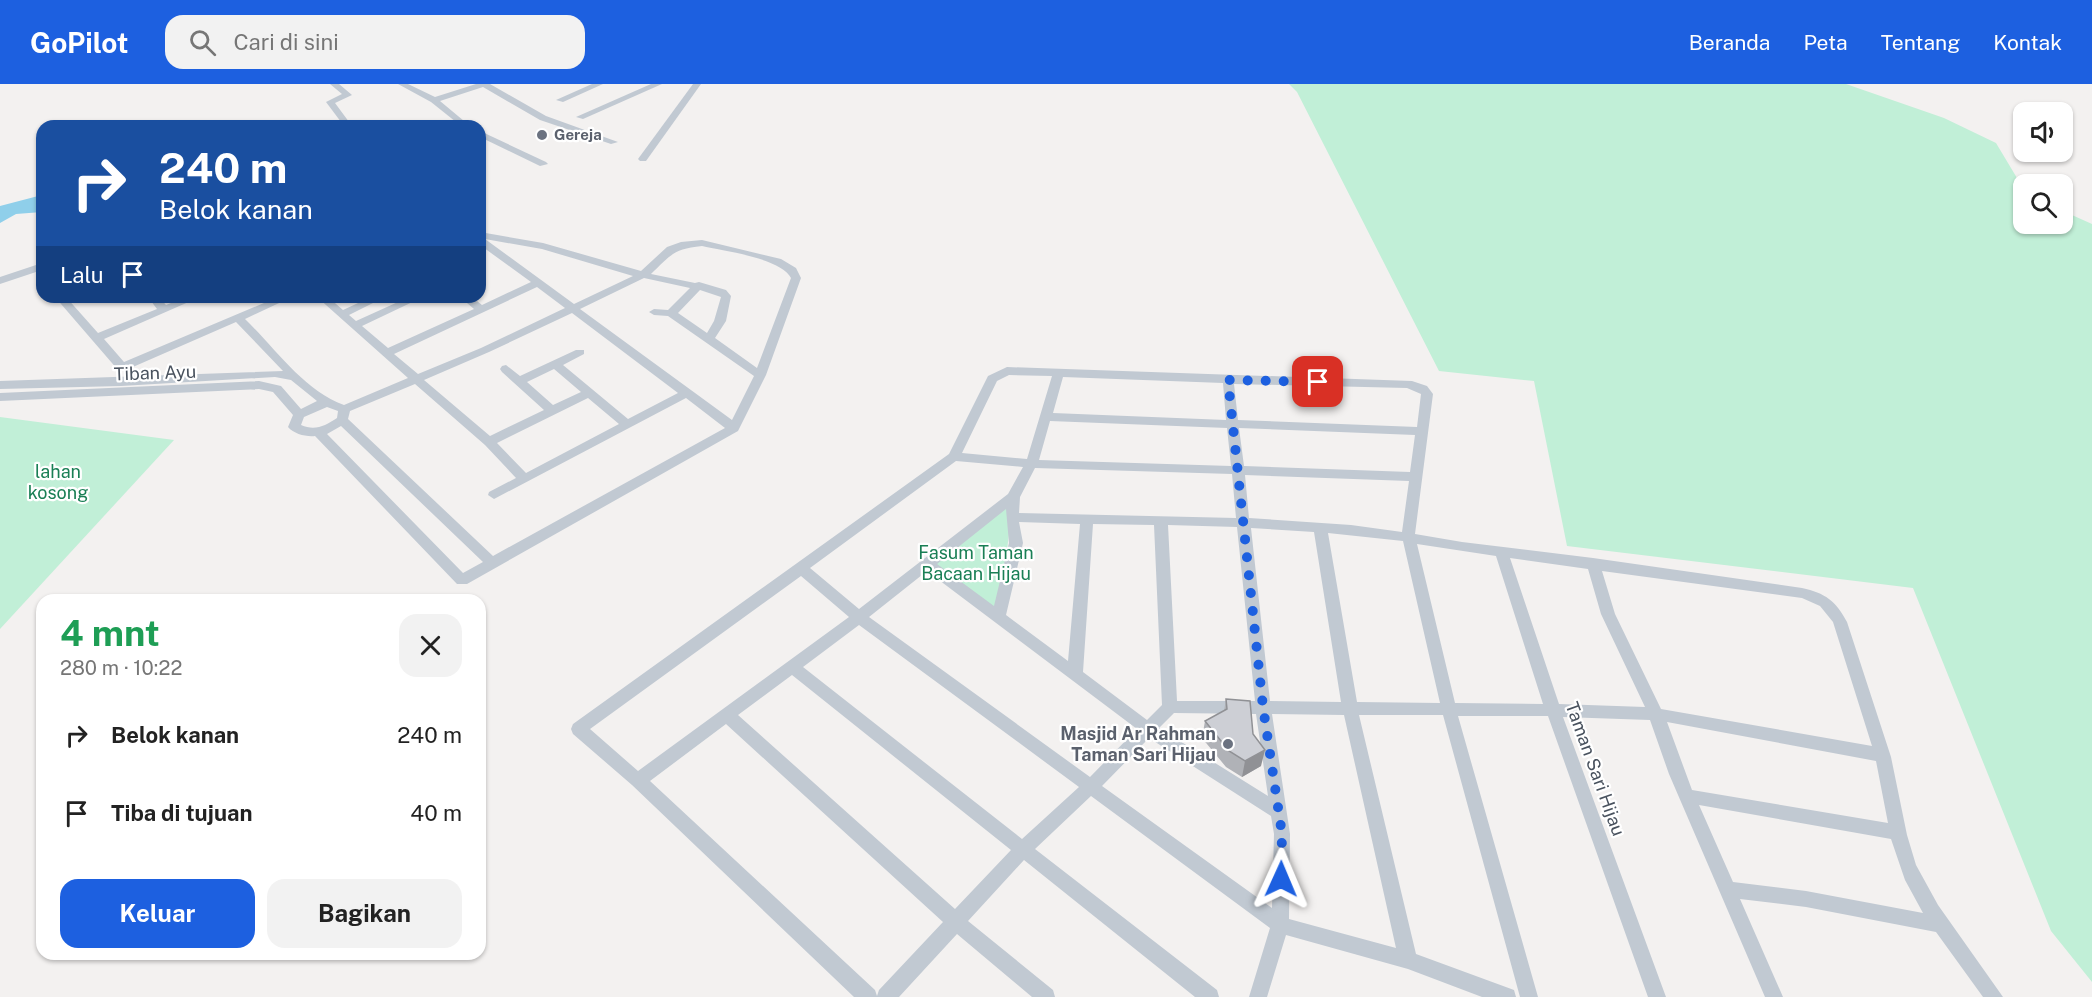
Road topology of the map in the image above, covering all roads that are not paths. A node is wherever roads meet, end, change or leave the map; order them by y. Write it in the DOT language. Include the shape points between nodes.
graph roads {
  1 [pos="334,84"];
  2 [pos="402,84"];
  3 [pos="484,84"];
  4 [pos="599,84"];
  5 [pos="658,84"];
  6 [pos="698,84"];
  7 [pos="434,100"];
  8 [pos="560,100"];
  9 [pos="580,117"];
  10 [pos="344,120"];
  11 [pos="459,120"];
  12 [pos="486,137"];
  13 [pos="614,142"];
  14 [pos="643,159"];
  15 [pos="543,164"];
  16 [pos="486,236"];
  17 [pos="486,244"];
  18 [pos="36,272"];
  19 [pos="643,275"];
  20 [pos="0,281"];
  21 [pos="538,283"];
  22 [pos="699,285"];
  23 [pos="65,303"];
  24 [pos="158,303"];
  25 [pos="181,303"];
  26 [pos="272,303"];
  27 [pos="329,303"];
  28 [pos="367,303"];
  29 [pos="405,303"];
  30 [pos="473,303"];
  31 [pos="574,308"];
  32 [pos="481,309"];
  33 [pos="164,310"];
  34 [pos="654,312"];
  35 [pos="671,313"];
  36 [pos="343,314"];
  37 [pos="237,317"];
  38 [pos="356,325"];
  39 [pos="97,338"];
  40 [pos="709,338"];
  41 [pos="388,352"];
  42 [pos="580,352"];
  43 [pos="555,364"];
  44 [pos="122,367"];
  45 [pos="506,369"];
  46 [pos="760,375"];
  47 [pos="1058,375"];
  48 [pos="291,376"];
  49 [pos="417,380"];
  50 [pos="1228,380"];
  51 [pos="519,381"];
  52 [pos="121,382"];
  53 [pos="0,385"];
  54 [pos="588,393"];
  55 [pos="685,394"];
  56 [pos="0,397"];
  57 [pos="328,403"];
  58 [pos="551,410"];
  59 [pos="299,414"];
  60 [pos="343,414"];
  61 [pos="1045,417"];
  62 [pos="1233,423"];
  63 [pos="627,424"];
  64 [pos="734,428"];
  65 [pos="1420,430"];
  66 [pos="318,432"];
  67 [pos="489,442"];
  68 [pos="954,457"];
  69 [pos="1032,462"];
  70 [pos="1236,470"];
  71 [pos="1415,477"];
  72 [pos="525,479"];
  73 [pos="494,495"];
  74 [pos="1013,497"];
  75 [pos="1012,517"];
  76 [pos="1087,520"];
  77 [pos="1161,522"];
  78 [pos="1241,524"];
  79 [pos="1320,528"];
  80 [pos="1408,536"];
  81 [pos="1501,552"];
  82 [pos="492,562"];
  83 [pos="1593,563"];
  84 [pos="927,564"];
  85 [pos="802,569"];
  86 [pos="999,616"];
  87 [pos="859,617"];
  88 [pos="791,666"];
  89 [pos="1075,672"];
  90 [pos="1170,707"];
  91 [pos="1263,707"];
  92 [pos="1350,708"];
  93 [pos="1449,710"];
  94 [pos="1553,710"];
  95 [pos="1656,714"];
  96 [pos="727,715"];
  97 [pos="1147,728"];
  98 [pos="1882,754"];
  99 [pos="638,780"];
  100 [pos="1090,787"];
  101 [pos="1688,796"];
  102 [pos="1280,812"];
  103 [pos="1896,832"];
  104 [pos="1022,850"];
  105 [pos="1730,890"];
  106 [pos="954,920"];
  107 [pos="1280,925"];
  108 [pos="1941,925"];
  109 [pos="1408,960"];
  110 [pos="868,997"];
  111 [pos="886,997"];
  112 [pos="1046,997"];
  113 [pos="1210,997"];
  114 [pos="1258,997"];
  115 [pos="1507,997"];
  116 [pos="1529,997"];
  117 [pos="1657,997"];
  118 [pos="1774,997"];
  119 [pos="1994,997"];
  1 -- 10 [label="street" via="348,95 330,102"];
  2 -- 7 [label="street"];
  3 -- 7 [label="street"];
  3 -- 13 [label="street" via="543,118"];
  4 -- 8 [label="street"];
  5 -- 9 [label="street"];
  6 -- 14 [label="street"];
  7 -- 11 [label="street"];
  12 -- 15 [label="street"];
  16 -- 19 [label="street" via="543,246"];
  17 -- 21 [label="street"];
  18 -- 20 [label="street"];
  19 -- 22 [label="street"];
  19 -- 31 [label="street"];
  19 -- 46 [label="street" via="671,249 695,243 777,261 792,270 796,283"];
  21 -- 31 [label="street"];
  21 -- 32 [label="street"];
  22 -- 35 [label="street"];
  22 -- 40 [label="street" via="726,296 720,321"];
  23 -- 39 [label="street"];
  24 -- 33 [label="street"];
  25 -- 33 [label="street"];
  26 -- 37 [label="street"];
  27 -- 36 [label="street"];
  28 -- 36 [label="street"];
  29 -- 38 [label="street"];
  30 -- 32 [label="street"];
  31 -- 49 [label="street"];
  31 -- 55 [label="street"];
  32 -- 41 [label="street"];
  33 -- 39 [label="street"];
  34 -- 35 [label="street"];
  35 -- 40 [label="street"];
  36 -- 38 [label="street"];
  37 -- 44 [label="street"];
  37 -- 48 [label="street"];
  38 -- 41 [label="street"];
  39 -- 44 [label="street"];
  40 -- 46 [label="street"];
  41 -- 49 [label="street"];
  42 -- 43 [label="street"];
  43 -- 51 [label="street"];
  43 -- 54 [label="street"];
  44 -- 52 [label="street"];
  45 -- 51 [label="street"];
  46 -- 64 [label="street"];
  47 -- 50 [label="street"];
  47 -- 61 [label="street"];
  47 -- 68 [label="street" via="1007,370 996,376"];
  48 -- 52 [label="street, Tiban Ayu" via="275,373"];
  48 -- 57 [label="street"];
  49 -- 60 [label="street"];
  49 -- 67 [label="street"];
  50 -- 62 [label="street"];
  50 -- 65 [label="street" via="1416,386 1428,398"];
  51 -- 58 [label="street"];
  52 -- 53 [label="street, Tiban Ayu"];
  54 -- 58 [label="street"];
  54 -- 63 [label="street"];
  55 -- 63 [label="street"];
  55 -- 64 [label="street"];
  56 -- 59 [label="street, Tiban Ayu" via="259,386 277,389"];
  57 -- 59 [label="street"];
  57 -- 60 [label="street"];
  58 -- 67 [label="street"];
  59 -- 66 [label="street, Tiban Ayu" via="294,427"];
  60 -- 66 [label="street"];
  60 -- 82 [label="street"];
  61 -- 62 [label="street"];
  61 -- 69 [label="street"];
  62 -- 65 [label="street"];
  62 -- 70 [label="street"];
  63 -- 72 [label="street"];
  64 -- 82 [label="street"];
  65 -- 71 [label="street"];
  66 -- 82 [label="street" via="462,579"];
  67 -- 72 [label="street"];
  68 -- 69 [label="street"];
  68 -- 85 [label="street"];
  69 -- 70 [label="street"];
  69 -- 74 [label="street"];
  70 -- 71 [label="street"];
  70 -- 78 [label="street"];
  71 -- 80 [label="street"];
  72 -- 73 [label="street"];
  74 -- 75 [label="street"];
  74 -- 84 [label="street"];
  75 -- 76 [label="street"];
  75 -- 86 [label="street" via="1016,543"];
  76 -- 77 [label="street"];
  76 -- 89 [label="street"];
  77 -- 78 [label="street"];
  77 -- 90 [label="street"];
  78 -- 79 [label="street"];
  78 -- 91 [label="street"];
  79 -- 80 [label="street"];
  79 -- 92 [label="street"];
  80 -- 81 [label="street"];
  80 -- 93 [label="street"];
  81 -- 83 [label="street"];
  81 -- 94 [label="street, Taman Sari Hijau"];
  83 -- 95 [label="street" via="1608,614"];
  83 -- 98 [label="street" via="1802,593 1826,601 1833,606 1840,622"];
  84 -- 86 [label="street"];
  84 -- 87 [label="street"];
  85 -- 87 [label="street"];
  85 -- 99 [label="street" via="579,729"];
  86 -- 89 [label="street"];
  87 -- 88 [label="street"];
  87 -- 100 [label="street"];
  88 -- 96 [label="street"];
  88 -- 104 [label="street"];
  89 -- 97 [label="street"];
  90 -- 91 [label="street"];
  90 -- 97 [label="street"];
  91 -- 92 [label="street"];
  91 -- 102 [label="street"];
  92 -- 93 [label="street"];
  92 -- 109 [label="street"];
  93 -- 94 [label="street"];
  93 -- 116 [label="street"];
  94 -- 95 [label="street"];
  94 -- 117 [label="street, Taman Sari Hijau"];
  95 -- 98 [label="street"];
  95 -- 101 [label="street"];
  96 -- 99 [label="street"];
  96 -- 106 [label="street"];
  97 -- 100 [label="street"];
  97 -- 102 [label="street"];
  98 -- 103 [label="street" via="1893,797"];
  99 -- 110 [label="street"];
  100 -- 104 [label="street"];
  100 -- 107 [label="street"];
  101 -- 103 [label="street"];
  101 -- 105 [label="street"];
  102 -- 107 [label="street"];
  103 -- 108 [label="street" via="1914,880"];
  104 -- 106 [label="street"];
  104 -- 113 [label="street"];
  105 -- 108 [label="street" via="1806,899"];
  105 -- 118 [label="street"];
  106 -- 111 [label="street"];
  106 -- 112 [label="street"];
  107 -- 109 [label="street"];
  107 -- 114 [label="street"];
  108 -- 119 [label="street"];
  109 -- 115 [label="street"];
}
